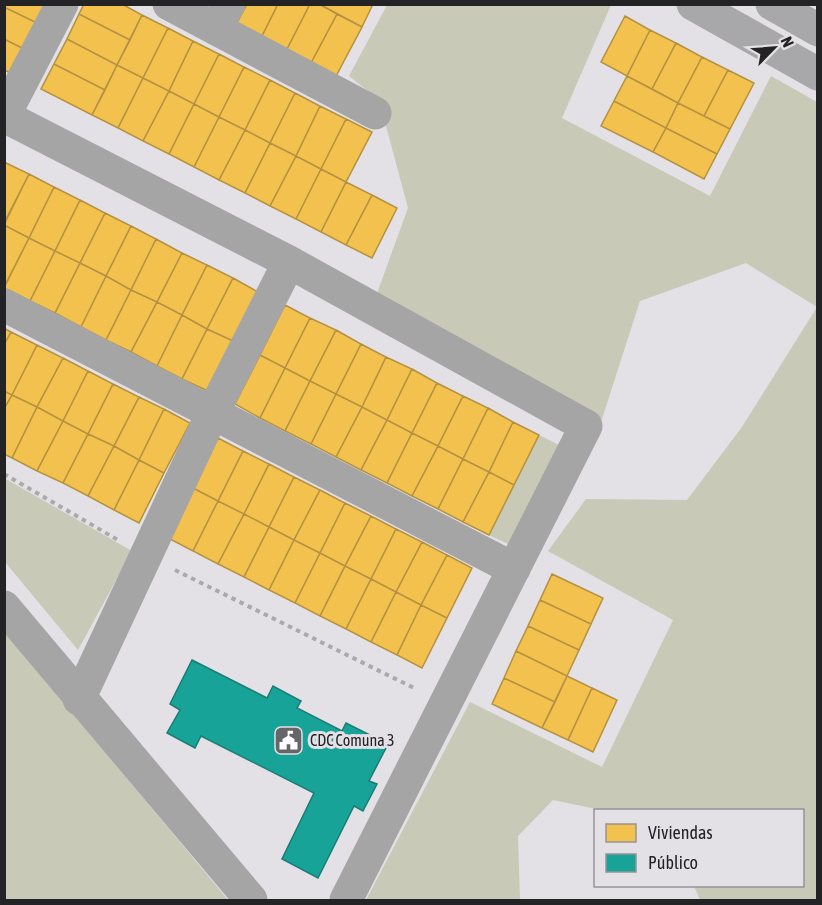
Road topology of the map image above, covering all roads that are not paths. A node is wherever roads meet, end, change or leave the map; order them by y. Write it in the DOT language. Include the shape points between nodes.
graph roads {
  1 [pos="62,4"];
  2 [pos="169,4"];
  3 [pos="693,4"];
  4 [pos="772,4"];
  5 [pos="222,17"];
  6 [pos="818,30"];
  7 [pos="818,74"];
  8 [pos="375,113"];
  9 [pos="4,116"];
  10 [pos="289,262"];
  11 [pos="4,305"];
  12 [pos="212,414"];
  13 [pos="514,569"];
  14 [pos="4,607"];
  15 [pos="79,699"];
  16 [pos="251,900"];
  17 [pos="346,900"];
  1 -- 9 [label="street"];
  2 -- 5 [label="street"];
  3 -- 7 [label="main road"];
  4 -- 6 [label="main road"];
  5 -- 8 [label="street"];
  9 -- 10 [label="street"];
  10 -- 12 [label="street"];
  10 -- 13 [label="street" via="586,426"];
  11 -- 12 [label="street"];
  12 -- 13 [label="street"];
  12 -- 15 [label="street"];
  13 -- 17 [label="street"];
  14 -- 15 [label="street"];
  15 -- 16 [label="street"];
}
